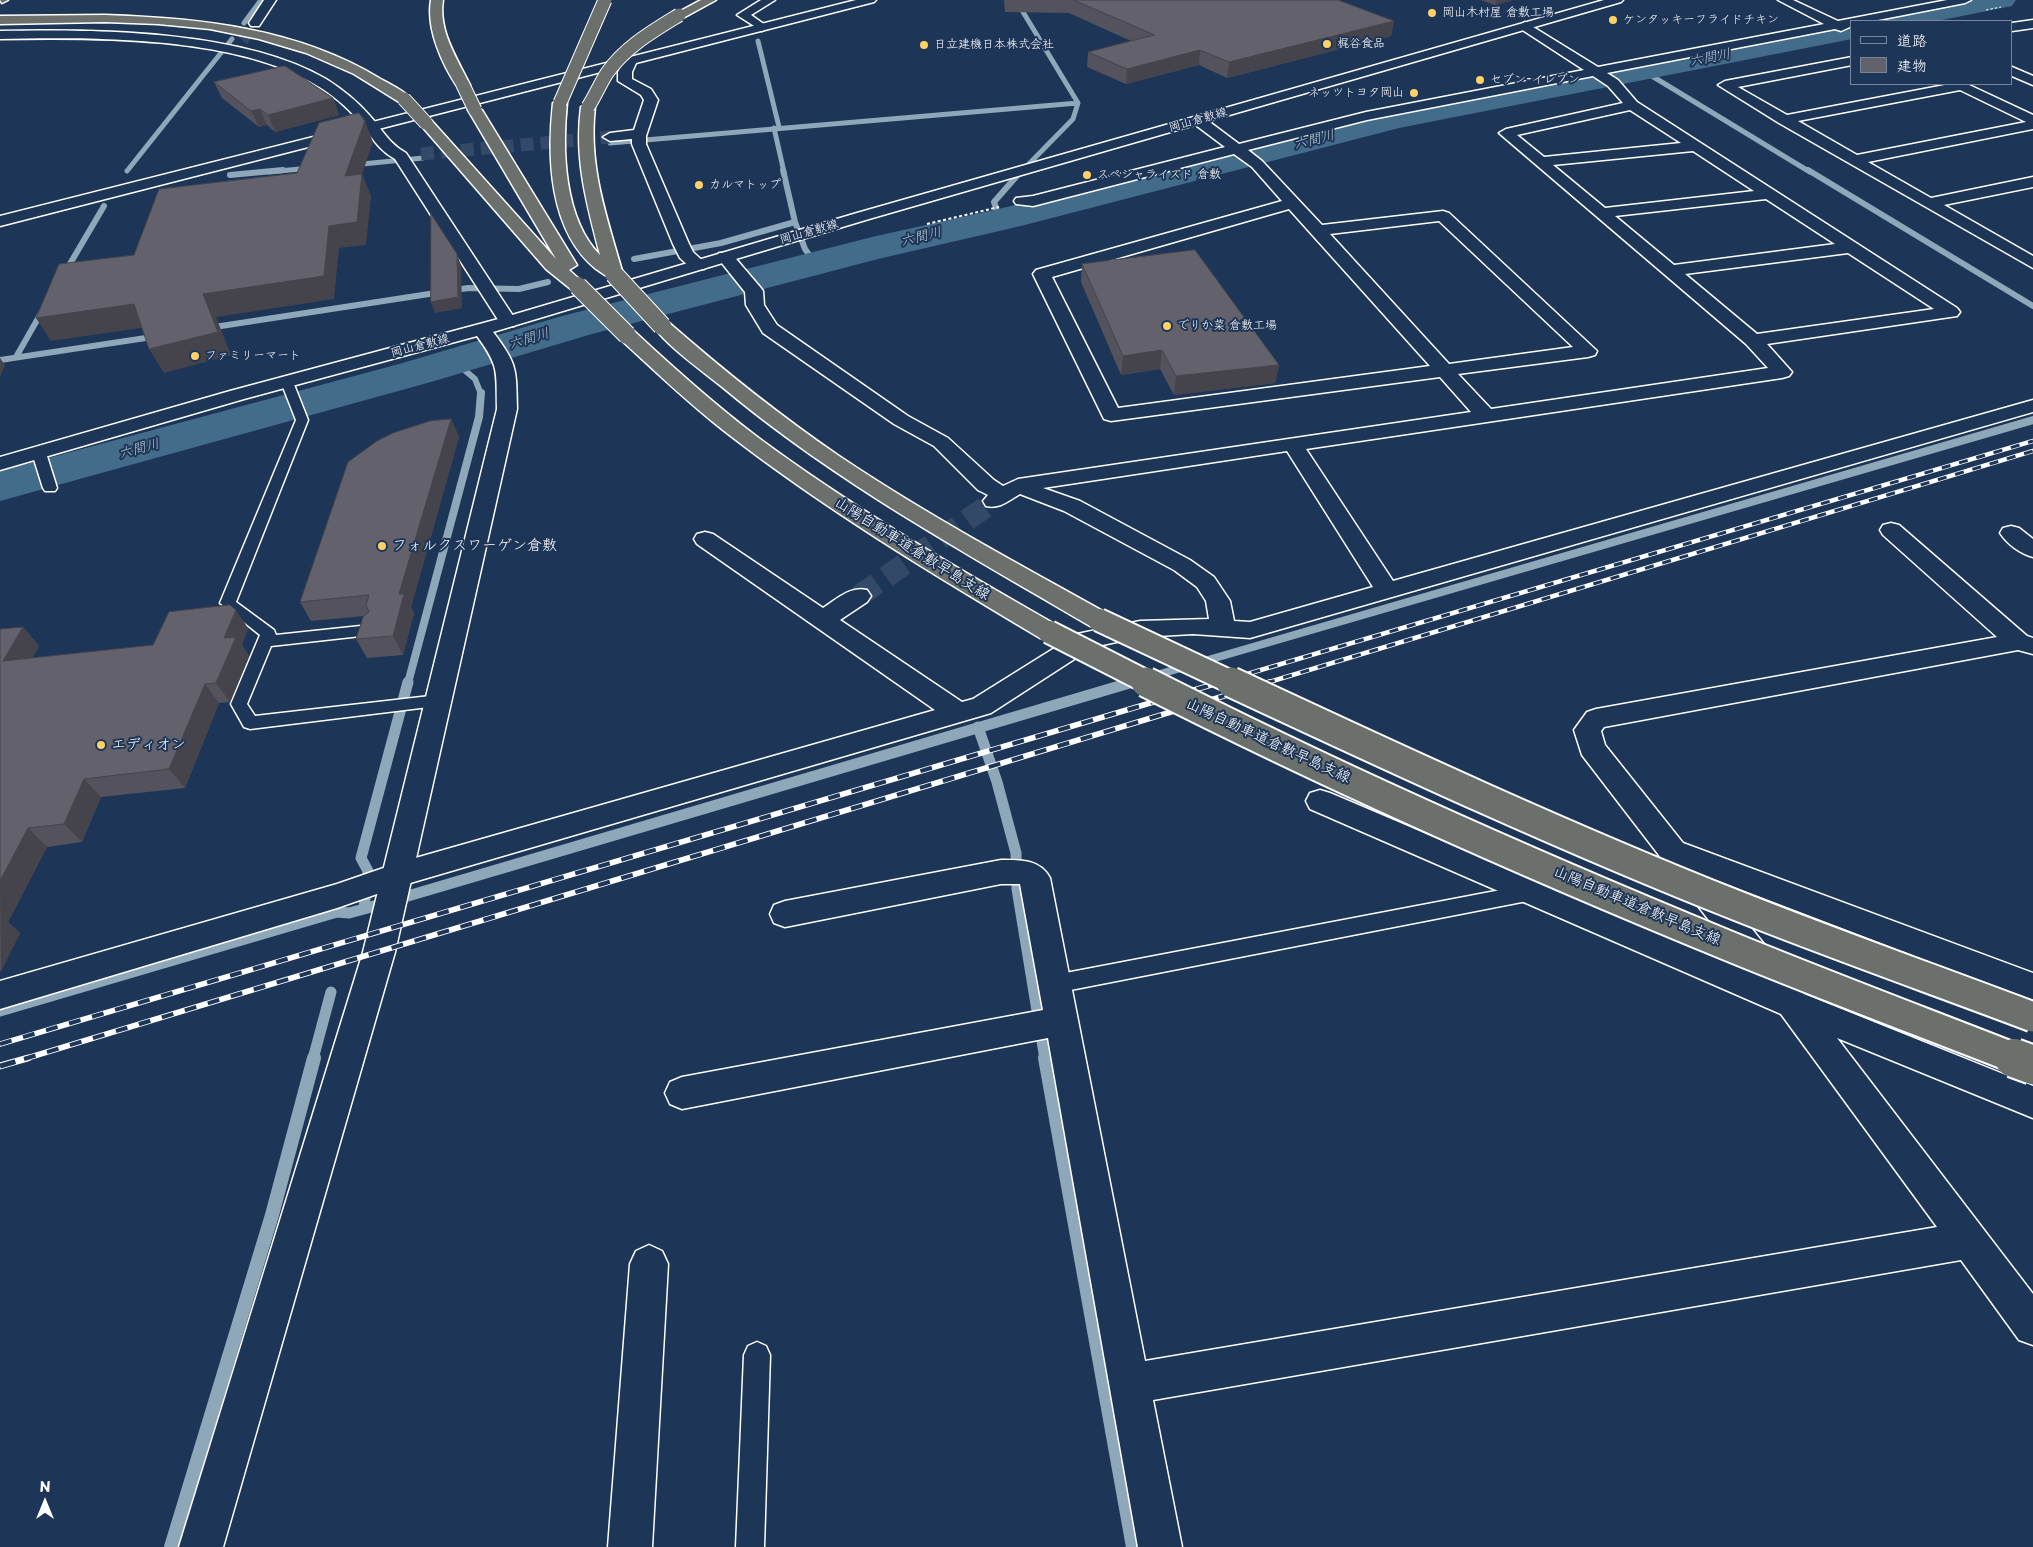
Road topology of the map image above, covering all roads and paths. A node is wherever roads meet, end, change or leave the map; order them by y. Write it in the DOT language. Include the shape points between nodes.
graph roads {
  1 [pos="270,0"];
  2 [pos="436,0"];
  3 [pos="606,0"];
  4 [pos="710,0"];
  5 [pos="766,0"];
  6 [pos="838,0"];
  7 [pos="870,0"];
  8 [pos="1617,0"];
  9 [pos="1784,0"];
  10 [pos="1965,0"];
  11 [pos="19,7"];
  12 [pos="0,9"];
  13 [pos="0,20"];
  14 [pos="1861,20"];
  15 [pos="255,23"];
  16 [pos="756,24"];
  17 [pos="2033,24"];
  18 [pos="1525,26"];
  19 [pos="1846,27"];
  20 [pos="2013,27"];
  21 [pos="0,35"];
  22 [pos="631,61"];
  23 [pos="1850,61"];
  24 [pos="2014,64"];
  25 [pos="1597,72"];
  26 [pos="2033,81"];
  27 [pos="1959,85"];
  28 [pos="1632,105"];
  29 [pos="1198,120"];
  30 [pos="1784,120"];
  31 [pos="2033,120"];
  32 [pos="368,122"];
  33 [pos="2033,124"];
  34 [pos="610,137"];
  35 [pos="639,138"];
  36 [pos="1696,146"];
  37 [pos="1238,149"];
  38 [pos="420,154"];
  39 [pos="401,158"];
  40 [pos="1854,160"];
  41 [pos="1540,162"];
  42 [pos="2033,182"];
  43 [pos="1771,194"];
  44 [pos="1022,202"];
  45 [pos="1292,203"];
  46 [pos="1929,203"];
  47 [pos="0,210"];
  48 [pos="1601,213"];
  49 [pos="0,221"];
  50 [pos="1316,231"];
  51 [pos="1852,247"];
  52 [pos="689,254"];
  53 [pos="2028,256"];
  54 [pos="725,257"];
  55 [pos="1670,271"];
  56 [pos="614,274"];
  57 [pos="578,286"];
  58 [pos="508,322"];
  59 [pos="484,333"];
  60 [pos="1753,340"];
  61 [pos="1446,370"];
  62 [pos="289,387"];
  63 [pos="2033,406"];
  64 [pos="1485,415"];
  65 [pos="1293,444"];
  66 [pos="41,458"];
  67 [pos="0,464"];
  68 [pos="50,488"];
  69 [pos="1005,494"];
  70 [pos="1891,530"];
  71 [pos="2012,533"];
  72 [pos="705,538"];
  73 [pos="2033,550"];
  74 [pos="1386,591"];
  75 [pos="859,596"];
  76 [pos="822,620"];
  77 [pos="1223,628"];
  78 [pos="370,630"];
  79 [pos="265,641"];
  80 [pos="2026,644"];
  81 [pos="439,701"];
  82 [pos="958,713"];
  83 [pos="1320,801"];
  84 [pos="1670,850"];
  85 [pos="383,890"];
  86 [pos="1527,893"];
  87 [pos="785,914"];
  88 [pos="1055,984"];
  89 [pos="2033,986"];
  90 [pos="0,996"];
  91 [pos="1794,1006"];
  92 [pos="2033,1017"];
  93 [pos="1046,1024"];
  94 [pos="2033,1065"];
  95 [pos="682,1093"];
  96 [pos="2033,1102"];
  97 [pos="1968,1240"];
  98 [pos="649,1264"];
  99 [pos="2033,1326"];
  100 [pos="757,1355"];
  101 [pos="1130,1384"];
  102 [pos="201,1547"];
  103 [pos="630,1547"];
  104 [pos="750,1547"];
  105 [pos="1160,1547"];
  1 -- 15 [label="street"];
  2 -- 57 [label="highway, bridge" via="436,25 474,110"];
  3 -- 56 [label="highway, bridge" via="560,103 556,156 565,205 589,252"];
  4 -- 56 [label="highway, bridge" via="658,27 629,50 608,72 588,107 584,154 590,192"];
  5 -- 16 [label="street" via="742,15"];
  6 -- 16 [label="street"];
  7 -- 16 [label="street"];
  8 -- 18 [label="street, 岡山倉敷線"];
  9 -- 19 [label="street"];
  10 -- 14 [label="street"];
  11 -- 12 [label="highway"];
  13 -- 57 [label="highway, bridge" via="104,18 214,26 306,46 342,60 404,99 552,265"];
  16 -- 22 [label="street"];
  16 -- 32 [label="street"];
  17 -- 20 [label="street"];
  18 -- 25 [label="street"];
  18 -- 29 [label="street, 岡山倉敷線"];
  19 -- 25 [label="street"];
  21 -- 32 [label="street" via="122,36 231,47 315,78 343,97"];
  22 -- 32 [label="street"];
  22 -- 35 [label="street" via="625,72 625,81 646,92 651,100"];
  23 -- 30 [label="street" via="1725,85"];
  24 -- 26 [label="street"];
  25 -- 28 [label="street"];
  25 -- 37 [label="street" via="1366,116"];
  27 -- 30 [label="street"];
  27 -- 31 [label="street"];
  28 -- 36 [label="street"];
  28 -- 41 [label="street" via="1506,133"];
  29 -- 37 [label="street"];
  29 -- 54 [label="street, 岡山倉敷線"];
  30 -- 40 [label="street"];
  32 -- 39 [label="street" via="389,152"];
  32 -- 47 [label="street"];
  32 -- 49 [label="street"];
  33 -- 40 [label="street"];
  34 -- 35 [label="street"];
  35 -- 52 [label="street"];
  36 -- 41 [label="street"];
  36 -- 43 [label="street"];
  37 -- 44 [label="street" via="1033,202"];
  37 -- 45 [label="street" via="1256,163"];
  38 -- 39 [label="street"];
  39 -- 58 [label="street"];
  40 -- 46 [label="street"];
  41 -- 48 [label="street"];
  42 -- 46 [label="street"];
  43 -- 48 [label="street"];
  43 -- 51 [label="street"];
  45 -- 50 [label="street"];
  45 -- 61 [label="street" via="1042,274 1111,415"];
  46 -- 53 [label="street"];
  48 -- 55 [label="street"];
  50 -- 61 [label="street"];
  50 -- 61 [label="street" via="1443,216 1588,351"];
  51 -- 55 [label="street"];
  51 -- 60 [label="street" via="1951,312"];
  52 -- 54 [label="street, 岡山倉敷線"];
  52 -- 58 [label="street, 岡山倉敷線"];
  54 -- 69 [label="street" via="754,291 754,304 770,329 901,420 941,442 986,485"];
  55 -- 60 [label="street"];
  56 -- 92 [label="highway, bridge" via="662,326 716,374 856,476 1099,620 1498,803 1728,902"];
  57 -- 94 [label="highway, 山陽自動車道倉敷早島支線, bridge" via="627,335 728,425 828,497 1049,632 1243,731 1479,839 1724,944"];
  58 -- 59 [label="street, 岡山倉敷線"];
  59 -- 62 [label="street, 岡山倉敷線"];
  59 -- 81 [label="street" via="502,357 508,408"];
  60 -- 64 [label="street" via="1782,372"];
  61 -- 64 [label="street"];
  62 -- 66 [label="street, 岡山倉敷線"];
  62 -- 79 [label="lane" via="302,420 222,607 268,634"];
  63 -- 74 [label="street"];
  64 -- 65 [label="street"];
  65 -- 69 [label="street"];
  65 -- 74 [label="street"];
  66 -- 67 [label="street, 岡山倉敷線"];
  66 -- 68 [label="lane"];
  69 -- 77 [label="street" via="1072,506 1182,565 1206,582 1218,601"];
  70 -- 80 [label="street"];
  71 -- 73 [label="street"];
  72 -- 76 [label="street"];
  74 -- 77 [label="street" via="1250,630"];
  75 -- 76 [label="street"];
  76 -- 82 [label="street"];
  77 -- 82 [label="street" via="1140,629 1086,640 982,706"];
  78 -- 79 [label="lane"];
  79 -- 81 [label="lane" via="239,704 250,722"];
  80 -- 84 [label="street" via="1596,719 1587,730 1592,748"];
  81 -- 85 [label="street"];
  82 -- 85 [label="street"];
  83 -- 86 [label="street"];
  84 -- 89 [label="street"];
  84 -- 91 [label="street"];
  85 -- 90 [label="street"];
  85 -- 102 [label="street"];
  86 -- 88 [label="lane"];
  86 -- 91 [label="street"];
  87 -- 88 [label="street" via="1012,872 1035,878"];
  88 -- 93 [label="street"];
  91 -- 96 [label="street"];
  91 -- 97 [label="street"];
  93 -- 95 [label="street"];
  93 -- 101 [label="street"];
  97 -- 99 [label="street"];
  97 -- 101 [label="street"];
  98 -- 103 [label="street"];
  100 -- 104 [label="lane"];
  101 -- 105 [label="street"];
}
